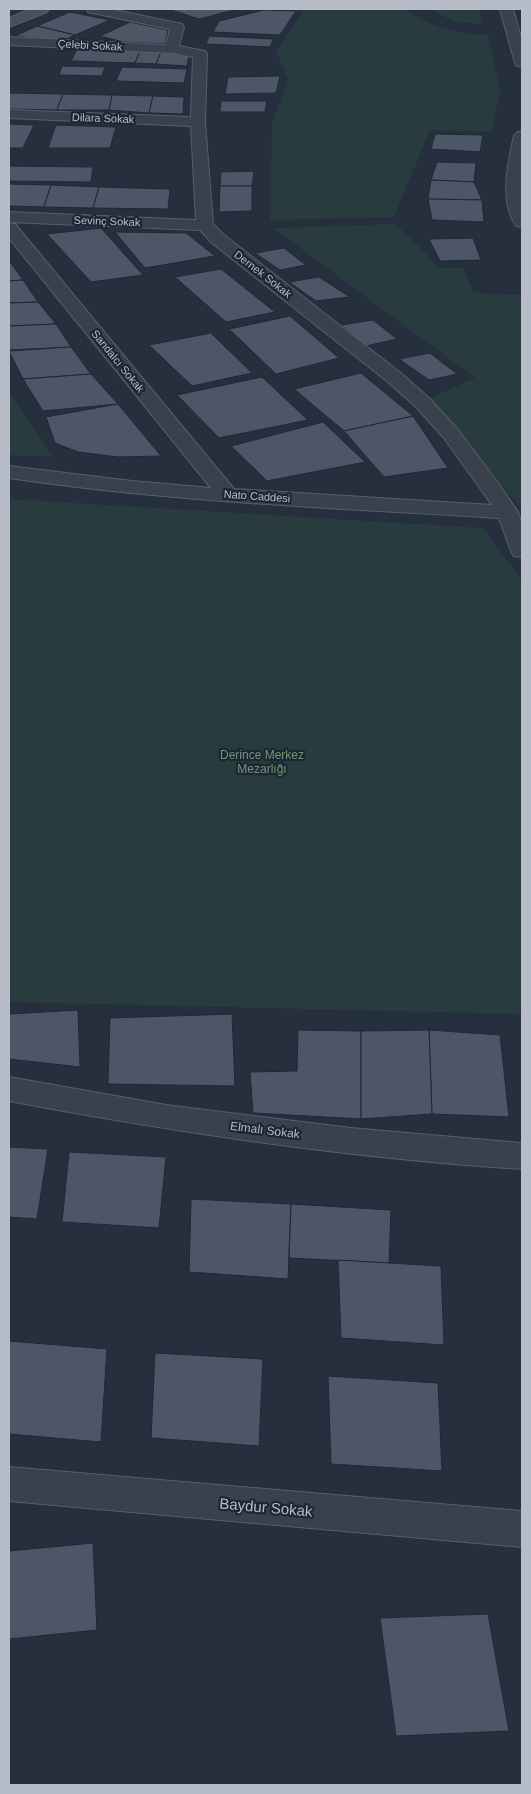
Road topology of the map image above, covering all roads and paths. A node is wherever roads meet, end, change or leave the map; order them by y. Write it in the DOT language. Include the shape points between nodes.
graph roads {
  1 [pos="14,9"];
  2 [pos="42,9"];
  3 [pos="93,9"];
  4 [pos="506,9"];
  5 [pos="9,11"];
  6 [pos="9,23"];
  7 [pos="9,41"];
  8 [pos="172,49"];
  9 [pos="522,63"];
  10 [pos="9,114"];
  11 [pos="198,122"];
  12 [pos="522,136"];
  13 [pos="9,217"];
  14 [pos="522,222"];
  15 [pos="205,225"];
  16 [pos="9,228"];
  17 [pos="9,472"];
  18 [pos="227,494"];
  19 [pos="506,512"];
  20 [pos="522,551"];
  21 [pos="9,1089"];
  22 [pos="522,1156"];
  23 [pos="9,1484"];
  24 [pos="522,1529"];
  1 -- 5 [label="main road"];
  2 -- 6 [label="main road"];
  3 -- 8 [label="street" via="178,27"];
  4 -- 9 [label="street"];
  7 -- 8 [label="street, Çelebi Sokak"];
  8 -- 11 [label="street" via="196,52 200,56"];
  10 -- 11 [label="street, Dilara Sokak"];
  11 -- 15 [label="street"];
  12 -- 14 [label="street" via="514,183"];
  13 -- 15 [label="street, Sevinç Sokak"];
  15 -- 19 [label="street, Dernek Sokak" via="218,240 424,403 489,484"];
  16 -- 18 [label="street, Sandalcı Sokak"];
  17 -- 18 [label="street, Nato Caddesi" via="110,485"];
  18 -- 19 [label="street, Nato Caddesi"];
  19 -- 20 [label="street, Dernek Sokak"];
  21 -- 22 [label="street, Elmalı Sokak" via="166,1117 351,1141"];
  23 -- 24 [label="street, Baydur Sokak"];
}
